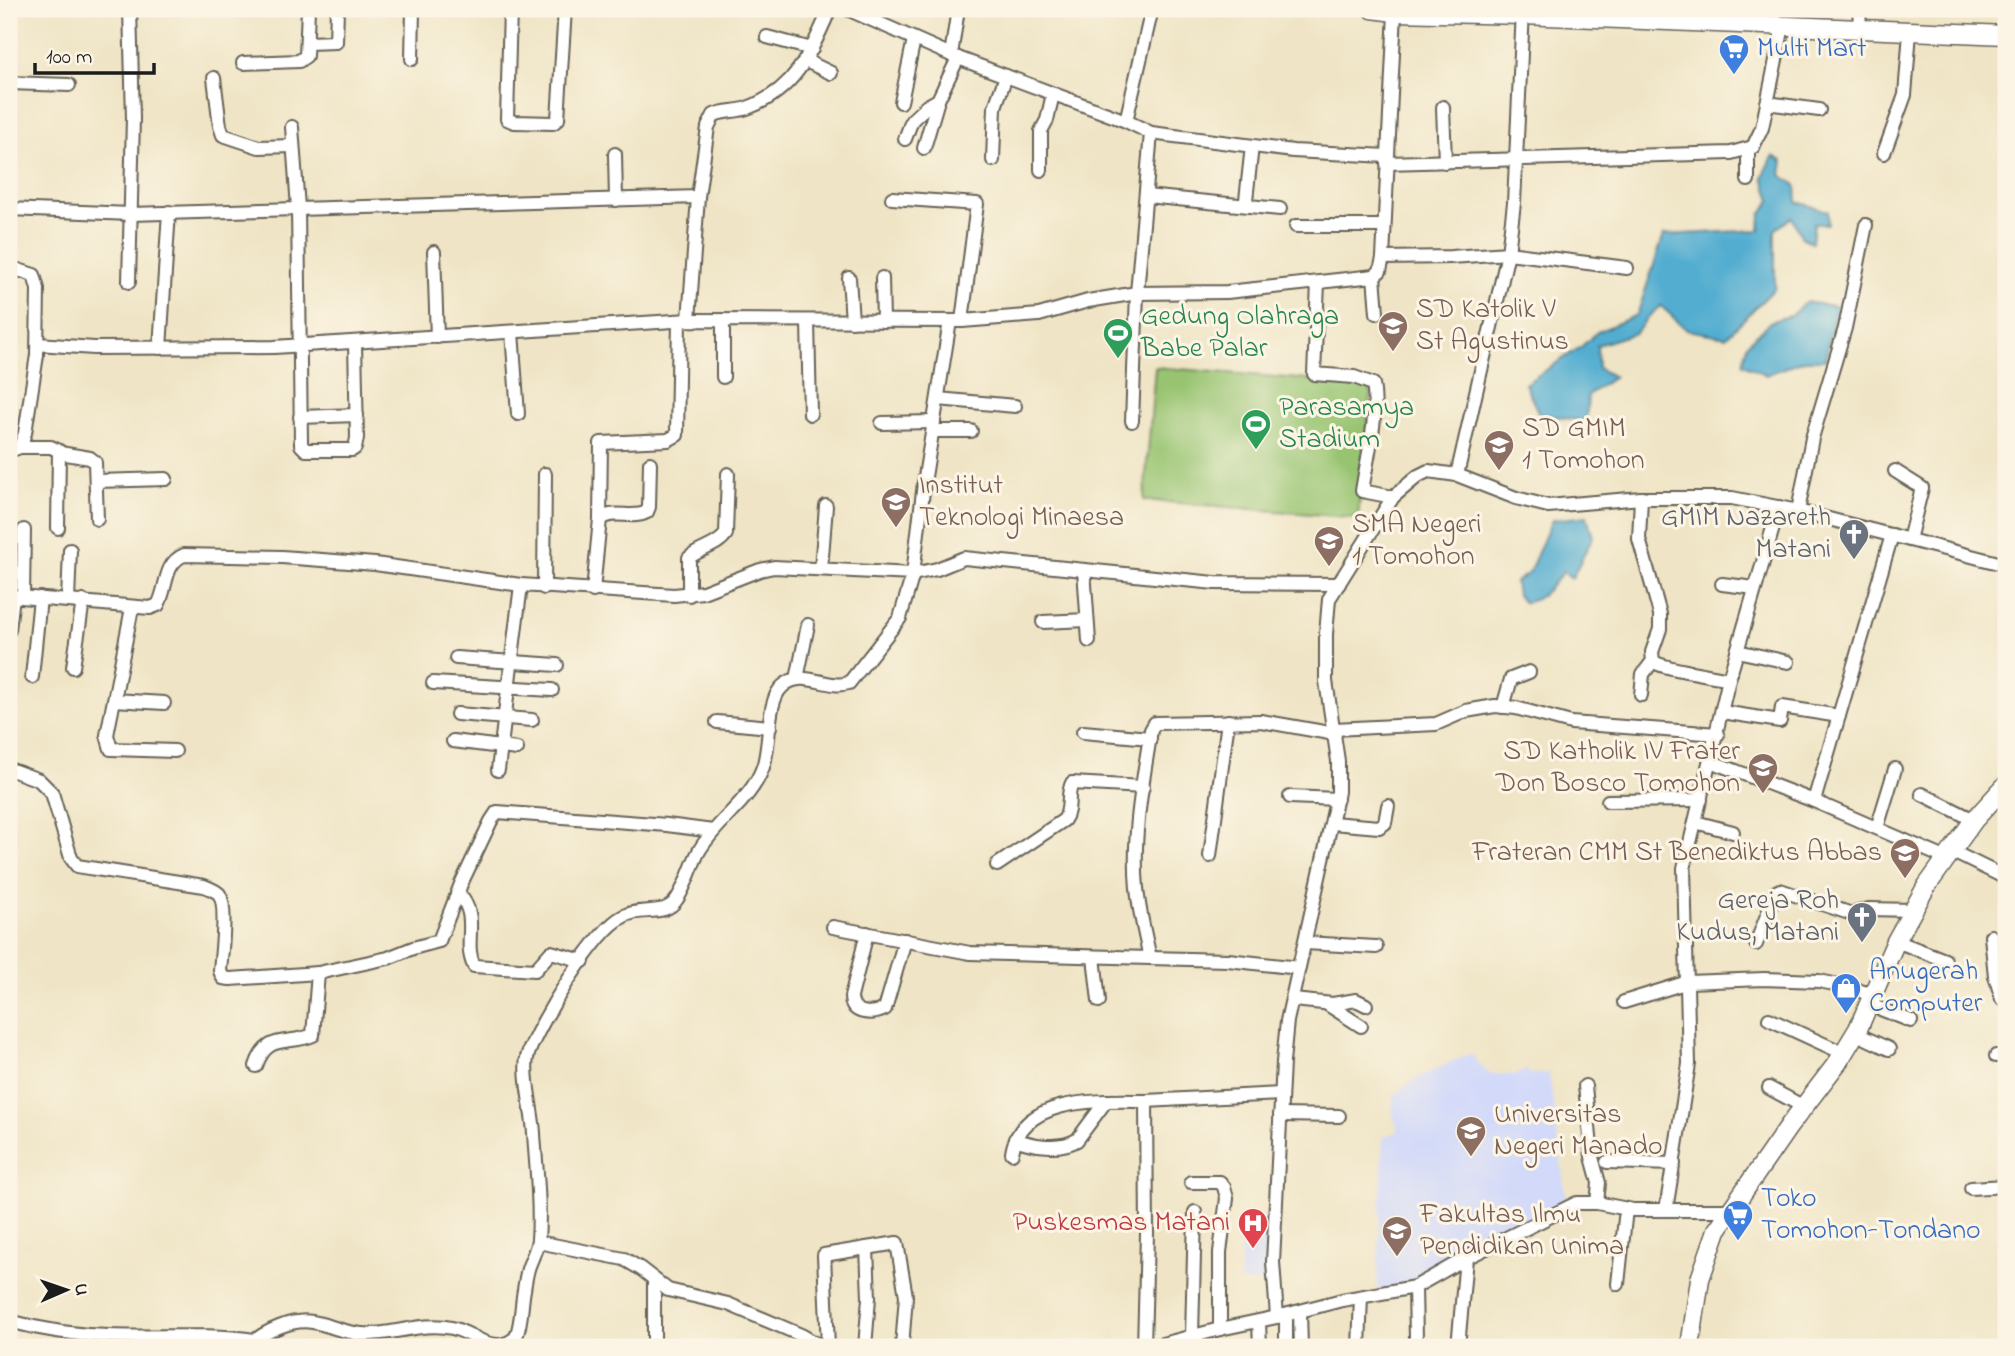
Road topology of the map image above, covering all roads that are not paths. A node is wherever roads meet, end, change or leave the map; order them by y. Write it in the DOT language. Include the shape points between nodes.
graph roads {
  1 [pos="130,9"];
  2 [pos="307,9"];
  3 [pos="337,9"];
  4 [pos="413,9"];
  5 [pos="510,9"];
  6 [pos="565,9"];
  7 [pos="830,9"];
  8 [pos="846,9"];
  9 [pos="958,9"];
  10 [pos="1152,9"];
  11 [pos="1372,9"];
  12 [pos="1860,9"];
  13 [pos="1395,12"];
  14 [pos="1523,12"];
  15 [pos="1783,26"];
  16 [pos="1859,30"];
  17 [pos="1910,32"];
  18 [pos="2006,35"];
  19 [pos="767,37"];
  20 [pos="914,39"];
  21 [pos="307,43"];
  22 [pos="809,55"];
  23 [pos="955,57"];
  24 [pos="412,59"];
  25 [pos="243,63"];
  26 [pos="831,73"];
  27 [pos="1006,76"];
  28 [pos="214,78"];
  29 [pos="9,83"];
  30 [pos="69,85"];
  31 [pos="1054,94"];
  32 [pos="938,100"];
  33 [pos="901,102"];
  34 [pos="1767,103"];
  35 [pos="1443,107"];
  36 [pos="1819,110"];
  37 [pos="1126,121"];
  38 [pos="292,127"];
  39 [pos="1151,133"];
  40 [pos="905,139"];
  41 [pos="293,146"];
  42 [pos="1252,146"];
  43 [pos="924,148"];
  44 [pos="1748,149"];
  45 [pos="1884,153"];
  46 [pos="615,154"];
  47 [pos="993,160"];
  48 [pos="1387,160"];
  49 [pos="1515,160"];
  50 [pos="1445,162"];
  51 [pos="1041,170"];
  52 [pos="1748,180"];
  53 [pos="1146,196"];
  54 [pos="698,197"];
  55 [pos="892,198"];
  56 [pos="616,200"];
  57 [pos="1250,206"];
  58 [pos="298,208"];
  59 [pos="9,209"];
  60 [pos="1280,209"];
  61 [pos="169,212"];
  62 [pos="131,214"];
  63 [pos="1866,225"];
  64 [pos="1296,226"];
  65 [pos="1384,226"];
  66 [pos="434,251"];
  67 [pos="1508,253"];
  68 [pos="1383,258"];
  69 [pos="9,267"];
  70 [pos="1628,268"];
  71 [pos="1374,276"];
  72 [pos="849,278"];
  73 [pos="882,278"];
  74 [pos="129,282"];
  75 [pos="1318,283"];
  76 [pos="1138,293"];
  77 [pos="1377,313"];
  78 [pos="723,320"];
  79 [pos="684,321"];
  80 [pos="808,321"];
  81 [pos="852,321"];
  82 [pos="883,321"];
  83 [pos="956,321"];
  84 [pos="512,332"];
  85 [pos="436,337"];
  86 [pos="355,343"];
  87 [pos="38,344"];
  88 [pos="299,346"];
  89 [pos="160,348"];
  90 [pos="723,377"];
  91 [pos="938,399"];
  92 [pos="1015,406"];
  93 [pos="518,414"];
  94 [pos="810,414"];
  95 [pos="357,415"];
  96 [pos="300,417"];
  97 [pos="1132,421"];
  98 [pos="882,423"];
  99 [pos="934,426"];
  100 [pos="971,431"];
  101 [pos="14,449"];
  102 [pos="60,453"];
  103 [pos="650,463"];
  104 [pos="1895,471"];
  105 [pos="545,474"];
  106 [pos="728,474"];
  107 [pos="1457,475"];
  108 [pos="166,479"];
  109 [pos="97,481"];
  110 [pos="1393,497"];
  111 [pos="1641,498"];
  112 [pos="827,506"];
  113 [pos="1779,507"];
  114 [pos="1798,511"];
  115 [pos="97,519"];
  116 [pos="600,519"];
  117 [pos="58,528"];
  118 [pos="24,530"];
  119 [pos="1892,535"];
  120 [pos="1909,540"];
  121 [pos="70,550"];
  122 [pos="2006,565"];
  123 [pos="821,569"];
  124 [pos="1084,570"];
  125 [pos="913,574"];
  126 [pos="1339,584"];
  127 [pos="1721,584"];
  128 [pos="521,585"];
  129 [pos="544,587"];
  130 [pos="1755,588"];
  131 [pos="593,591"];
  132 [pos="15,596"];
  133 [pos="689,596"];
  134 [pos="40,598"];
  135 [pos="68,600"];
  136 [pos="83,601"];
  137 [pos="132,608"];
  138 [pos="1087,620"];
  139 [pos="1042,622"];
  140 [pos="808,625"];
  141 [pos="9,630"];
  142 [pos="1089,641"];
  143 [pos="1737,651"];
  144 [pos="456,658"];
  145 [pos="1653,661"];
  146 [pos="512,662"];
  147 [pos="1788,662"];
  148 [pos="557,665"];
  149 [pos="73,667"];
  150 [pos="1529,672"];
  151 [pos="32,677"];
  152 [pos="797,679"];
  153 [pos="1730,679"];
  154 [pos="433,683"];
  155 [pos="509,688"];
  156 [pos="552,690"];
  157 [pos="1641,695"];
  158 [pos="114,700"];
  159 [pos="164,703"];
  160 [pos="1503,707"];
  161 [pos="1722,712"];
  162 [pos="457,714"];
  163 [pos="1839,716"];
  164 [pos="505,719"];
  165 [pos="532,720"];
  166 [pos="1228,721"];
  167 [pos="717,722"];
  168 [pos="770,727"];
  169 [pos="1083,732"];
  170 [pos="1334,732"];
  171 [pos="1717,734"];
  172 [pos="1150,738"];
  173 [pos="453,741"];
  174 [pos="502,748"];
  175 [pos="517,749"];
  176 [pos="174,751"];
  177 [pos="1710,761"];
  178 [pos="9,769"];
  179 [pos="1895,769"];
  180 [pos="498,770"];
  181 [pos="2006,785"];
  182 [pos="1143,787"];
  183 [pos="1922,794"];
  184 [pos="1290,797"];
  185 [pos="1337,799"];
  186 [pos="1701,800"];
  187 [pos="1608,801"];
  188 [pos="1814,801"];
  189 [pos="1388,806"];
  190 [pos="1975,820"];
  191 [pos="1695,822"];
  192 [pos="1332,823"];
  193 [pos="1877,828"];
  194 [pos="713,831"];
  195 [pos="1733,832"];
  196 [pos="1948,855"];
  197 [pos="1210,856"];
  198 [pos="997,865"];
  199 [pos="2006,878"];
  200 [pos="458,893"];
  201 [pos="1912,910"];
  202 [pos="833,927"];
  203 [pos="867,933"];
  204 [pos="1992,936"];
  205 [pos="905,940"];
  206 [pos="1896,940"];
  207 [pos="1305,943"];
  208 [pos="1756,944"];
  209 [pos="1376,947"];
  210 [pos="1094,957"];
  211 [pos="1150,958"];
  212 [pos="1945,960"];
  213 [pos="583,961"];
  214 [pos="1299,968"];
  215 [pos="318,974"];
  216 [pos="1688,982"];
  217 [pos="1293,1000"];
  218 [pos="1870,1000"];
  219 [pos="1099,1001"];
  220 [pos="2006,1001"];
  221 [pos="1624,1002"];
  222 [pos="1327,1004"];
  223 [pos="1366,1005"];
  224 [pos="1769,1019"];
  225 [pos="1910,1021"];
  226 [pos="1361,1026"];
  227 [pos="1855,1033"];
  228 [pos="1889,1049"];
  229 [pos="1843,1053"];
  230 [pos="256,1066"];
  231 [pos="1586,1086"];
  232 [pos="1769,1088"];
  233 [pos="1281,1094"];
  234 [pos="1106,1101"];
  235 [pos="1146,1101"];
  236 [pos="1804,1107"];
  237 [pos="1280,1115"];
  238 [pos="1339,1116"];
  239 [pos="1015,1139"];
  240 [pos="1012,1153"];
  241 [pos="1607,1162"];
  242 [pos="1674,1164"];
  243 [pos="1191,1182"];
  244 [pos="2006,1186"];
  245 [pos="1971,1188"];
  246 [pos="1597,1203"];
  247 [pos="1626,1209"];
  248 [pos="1732,1209"];
  249 [pos="1666,1210"];
  250 [pos="1195,1212"];
  251 [pos="538,1241"];
  252 [pos="867,1248"];
  253 [pos="1466,1258"];
  254 [pos="654,1281"];
  255 [pos="1618,1284"];
  256 [pos="1415,1287"];
  257 [pos="1361,1297"];
  258 [pos="1300,1312"];
  259 [pos="1282,1316"];
  260 [pos="9,1321"];
  261 [pos="1259,1322"];
  262 [pos="1220,1329"];
  263 [pos="1198,1335"];
  264 [pos="1416,1339"];
  265 [pos="251,1344"];
  266 [pos="654,1347"];
  267 [pos="821,1347"];
  268 [pos="828,1347"];
  269 [pos="865,1347"];
  270 [pos="902,1347"];
  271 [pos="1144,1347"];
  272 [pos="1151,1347"];
  273 [pos="1205,1347"];
  274 [pos="1260,1347"];
  275 [pos="1286,1347"];
  276 [pos="1301,1347"];
  277 [pos="1359,1347"];
  278 [pos="1458,1347"];
  279 [pos="1690,1347"];
  1 -- 62 [label="street"];
  2 -- 21 [label="street"];
  3 -- 21 [label="street" via="336,42"];
  4 -- 24 [label="street"];
  5 -- 6 [label="street" via="507,119 554,123 558,119"];
  7 -- 22 [label="street"];
  8 -- 20 [label="street"];
  9 -- 23 [label="street"];
  10 -- 37 [label="street"];
  11 -- 13 [label="highway"];
  12 -- 16 [label="street"];
  13 -- 14 [label="highway"];
  13 -- 48 [label="street"];
  14 -- 15 [label="highway"];
  14 -- 49 [label="street"];
  15 -- 16 [label="highway"];
  15 -- 34 [label="street"];
  16 -- 17 [label="highway"];
  17 -- 18 [label="highway"];
  17 -- 45 [label="street" via="1907,85"];
  19 -- 22 [label="street"];
  20 -- 23 [label="street"];
  20 -- 33 [label="street"];
  21 -- 25 [label="street" via="306,56 299,61"];
  22 -- 26 [label="street"];
  22 -- 54 [label="street" via="791,79 758,103 714,115 708,127"];
  23 -- 27 [label="street"];
  23 -- 32 [label="street"];
  27 -- 31 [label="street"];
  27 -- 47 [label="street" via="995,107"];
  28 -- 41 [label="street" via="223,135 259,148"];
  29 -- 30 [label="street"];
  31 -- 37 [label="street"];
  31 -- 51 [label="street" via="1041,131"];
  32 -- 40 [label="street" via="912,120"];
  32 -- 43 [label="street"];
  34 -- 36 [label="street"];
  34 -- 44 [label="street" via="1758,138"];
  35 -- 50 [label="street"];
  37 -- 39 [label="street"];
  38 -- 41 [label="street"];
  39 -- 42 [label="street"];
  39 -- 53 [label="street"];
  41 -- 58 [label="street"];
  42 -- 48 [label="street"];
  42 -- 57 [label="street" via="1246,200"];
  44 -- 49 [label="street"];
  44 -- 52 [label="street"];
  46 -- 56 [label="street"];
  48 -- 50 [label="street"];
  48 -- 65 [label="street"];
  49 -- 50 [label="street"];
  49 -- 67 [label="street"];
  53 -- 57 [label="street"];
  53 -- 76 [label="street"];
  54 -- 56 [label="street"];
  54 -- 79 [label="street"];
  55 -- 83 [label="street" via="977,204"];
  56 -- 58 [label="street"];
  57 -- 60 [label="street"];
  58 -- 61 [label="street"];
  58 -- 88 [label="street"];
  59 -- 62 [label="street"];
  61 -- 62 [label="street"];
  61 -- 89 [label="street"];
  62 -- 74 [label="street"];
  63 -- 114 [label="street"];
  64 -- 65 [label="street"];
  65 -- 68 [label="street"];
  66 -- 85 [label="street"];
  67 -- 68 [label="street"];
  67 -- 70 [label="street"];
  67 -- 107 [label="street"];
  68 -- 71 [label="street"];
  69 -- 87 [label="street" via="37,279"];
  71 -- 75 [label="street"];
  71 -- 77 [label="street"];
  72 -- 81 [label="street"];
  73 -- 82 [label="street"];
  75 -- 76 [label="street" via="1227,292"];
  75 -- 110 [label="street" via="1314,374 1354,377 1373,384 1373,421 1362,491"];
  76 -- 83 [label="street" via="1039,315"];
  76 -- 97 [label="street"];
  78 -- 79 [label="street"];
  78 -- 80 [label="street"];
  78 -- 90 [label="street"];
  79 -- 84 [label="street"];
  79 -- 116 [label="street" via="677,435 668,440 601,443"];
  80 -- 81 [label="street"];
  80 -- 94 [label="street"];
  81 -- 82 [label="street"];
  82 -- 83 [label="street"];
  83 -- 91 [label="street"];
  84 -- 85 [label="street"];
  84 -- 93 [label="street"];
  85 -- 86 [label="street"];
  86 -- 88 [label="street"];
  86 -- 95 [label="street"];
  87 -- 89 [label="street"];
  87 -- 101 [label="street" via="25,433"];
  88 -- 89 [label="street"];
  88 -- 96 [label="street"];
  91 -- 92 [label="street"];
  91 -- 99 [label="street"];
  95 -- 96 [label="street"];
  95 -- 96 [label="street" via="352,450 306,450 301,445"];
  98 -- 99 [label="street"];
  99 -- 100 [label="street"];
  99 -- 125 [label="street"];
  101 -- 102 [label="street" via="51,447"];
  102 -- 109 [label="street" via="93,459"];
  102 -- 117 [label="street"];
  103 -- 116 [label="street" via="647,512"];
  104 -- 120 [label="street" via="1922,488"];
  105 -- 129 [label="street"];
  106 -- 133 [label="street" via="726,534 689,558"];
  107 -- 110 [label="street" via="1428,471"];
  107 -- 111 [label="street" via="1548,506"];
  108 -- 109 [label="street"];
  109 -- 115 [label="street"];
  110 -- 126 [label="street"];
  111 -- 113 [label="street" via="1732,498"];
  111 -- 145 [label="street" via="1639,539 1661,614"];
  112 -- 123 [label="street"];
  113 -- 114 [label="street"];
  113 -- 130 [label="street"];
  114 -- 119 [label="street"];
  116 -- 131 [label="street"];
  118 -- 132 [label="street"];
  119 -- 120 [label="street"];
  119 -- 163 [label="street"];
  120 -- 122 [label="street"];
  121 -- 135 [label="street"];
  123 -- 125 [label="street"];
  123 -- 133 [label="street" via="760,570"];
  124 -- 125 [label="street" via="964,558"];
  124 -- 126 [label="street" via="1215,583"];
  124 -- 138 [label="street"];
  125 -- 152 [label="street" via="900,618 853,680 839,685"];
  126 -- 170 [label="street" via="1329,599 1326,634 1326,681"];
  127 -- 130 [label="street"];
  128 -- 129 [label="street"];
  128 -- 137 [label="street" via="362,563 184,555 170,566 158,605"];
  128 -- 146 [label="street"];
  129 -- 131 [label="street"];
  130 -- 143 [label="street"];
  131 -- 133 [label="street"];
  132 -- 134 [label="street"];
  132 -- 141 [label="street"];
  134 -- 135 [label="street"];
  134 -- 151 [label="street"];
  135 -- 136 [label="street"];
  136 -- 137 [label="street"];
  136 -- 149 [label="street"];
  137 -- 158 [label="street"];
  138 -- 139 [label="street"];
  138 -- 142 [label="street"];
  140 -- 152 [label="street"];
  143 -- 147 [label="street"];
  143 -- 153 [label="street"];
  144 -- 146 [label="street"];
  145 -- 153 [label="street" via="1661,667"];
  145 -- 157 [label="street" via="1643,674"];
  146 -- 148 [label="street"];
  146 -- 155 [label="street"];
  150 -- 160 [label="street" via="1511,679"];
  152 -- 168 [label="street" via="775,696"];
  153 -- 161 [label="street"];
  154 -- 155 [label="street"];
  155 -- 156 [label="street"];
  155 -- 164 [label="street"];
  158 -- 159 [label="street"];
  158 -- 176 [label="street" via="107,735 111,749"];
  160 -- 170 [label="street" via="1480,707 1447,722 1423,726"];
  160 -- 171 [label="street" via="1571,723"];
  161 -- 163 [label="street" via="1780,721 1782,707"];
  161 -- 171 [label="street"];
  162 -- 164 [label="street"];
  163 -- 188 [label="street"];
  164 -- 165 [label="street"];
  164 -- 174 [label="street"];
  166 -- 170 [label="street"];
  166 -- 172 [label="street" via="1155,723"];
  166 -- 197 [label="street"];
  167 -- 168 [label="street"];
  168 -- 194 [label="street" via="757,781"];
  169 -- 172 [label="street"];
  170 -- 185 [label="street"];
  171 -- 177 [label="street"];
  172 -- 182 [label="street"];
  173 -- 174 [label="street"];
  174 -- 175 [label="street"];
  174 -- 180 [label="street"];
  177 -- 186 [label="street"];
  177 -- 188 [label="street"];
  178 -- 215 [label="street" via="39,780 52,793 77,866 204,886 217,892 223,910 223,978"];
  179 -- 193 [label="street"];
  181 -- 190 [label="highway"];
  182 -- 198 [label="street" via="1072,783 1064,820"];
  182 -- 211 [label="street" via="1137,890"];
  183 -- 190 [label="street"];
  184 -- 185 [label="street"];
  185 -- 192 [label="street"];
  186 -- 187 [label="street"];
  186 -- 191 [label="street"];
  188 -- 193 [label="street"];
  189 -- 192 [label="street" via="1385,823 1379,827"];
  190 -- 196 [label="highway"];
  191 -- 195 [label="street"];
  191 -- 216 [label="street" via="1684,868"];
  192 -- 207 [label="street"];
  193 -- 196 [label="street"];
  194 -- 200 [label="street" via="497,813"];
  194 -- 213 [label="street" via="672,905 625,915 599,938"];
  196 -- 199 [label="street"];
  196 -- 201 [label="highway"];
  200 -- 213 [label="street" via="471,917 474,965 535,970 551,952"];
  200 -- 215 [label="street" via="439,941"];
  201 -- 206 [label="highway"];
  201 -- 208 [label="street" via="1869,909 1852,914 1780,890"];
  202 -- 203 [label="street"];
  203 -- 205 [label="street"];
  203 -- 205 [label="street" via="851,997 855,1010 862,1012 885,1009"];
  204 -- 220 [label="street" via="1995,976"];
  205 -- 210 [label="street" via="970,953"];
  206 -- 212 [label="street"];
  206 -- 218 [label="highway"];
  207 -- 209 [label="street"];
  207 -- 214 [label="street"];
  210 -- 211 [label="street"];
  210 -- 219 [label="street"];
  211 -- 214 [label="street"];
  213 -- 251 [label="street" via="528,1055"];
  214 -- 217 [label="street"];
  215 -- 230 [label="street" via="313,1035 272,1043 260,1053"];
  216 -- 218 [label="street" via="1819,981 1849,987"];
  216 -- 221 [label="street"];
  216 -- 242 [label="street" via="1689,1064"];
  217 -- 222 [label="street"];
  217 -- 233 [label="street"];
  218 -- 225 [label="street"];
  218 -- 227 [label="highway"];
  222 -- 223 [label="street" via="1356,1000"];
  222 -- 226 [label="street"];
  224 -- 229 [label="street"];
  227 -- 228 [label="street"];
  227 -- 229 [label="highway"];
  229 -- 236 [label="highway"];
  231 -- 246 [label="street" via="1599,1184"];
  232 -- 236 [label="street"];
  233 -- 235 [label="street"];
  233 -- 237 [label="street"];
  234 -- 235 [label="street"];
  234 -- 239 [label="street" via="1079,1102 1041,1114"];
  234 -- 239 [label="street" via="1071,1144"];
  235 -- 271 [label="street"];
  236 -- 248 [label="highway"];
  237 -- 238 [label="street"];
  237 -- 259 [label="street" via="1273,1262"];
  239 -- 240 [label="street"];
  241 -- 242 [label="street"];
  242 -- 249 [label="street"];
  243 -- 262 [label="street" via="1217,1181 1224,1187"];
  244 -- 245 [label="street"];
  246 -- 247 [label="street"];
  246 -- 253 [label="street" via="1571,1205"];
  247 -- 249 [label="street"];
  247 -- 255 [label="street"];
  248 -- 249 [label="street"];
  248 -- 279 [label="highway" via="1717,1230 1700,1279"];
  250 -- 263 [label="street"];
  251 -- 254 [label="street" via="624,1259"];
  251 -- 265 [label="street" via="528,1269 519,1331 503,1345 444,1327 362,1334 307,1320 266,1332"];
  252 -- 268 [label="street" via="824,1255"];
  252 -- 269 [label="street"];
  252 -- 270 [label="street" via="897,1243 906,1296"];
  253 -- 256 [label="street"];
  253 -- 278 [label="street"];
  254 -- 266 [label="street"];
  254 -- 267 [label="street" via="677,1294 728,1304"];
  256 -- 257 [label="street"];
  256 -- 264 [label="street"];
  257 -- 258 [label="street"];
  257 -- 277 [label="street"];
  258 -- 259 [label="street"];
  258 -- 276 [label="street"];
  259 -- 261 [label="street"];
  259 -- 275 [label="street"];
  260 -- 265 [label="street" via="70,1334 215,1336"];
  261 -- 262 [label="street"];
  261 -- 274 [label="street"];
  262 -- 263 [label="street"];
  263 -- 272 [label="street"];
  263 -- 273 [label="street"];
}
